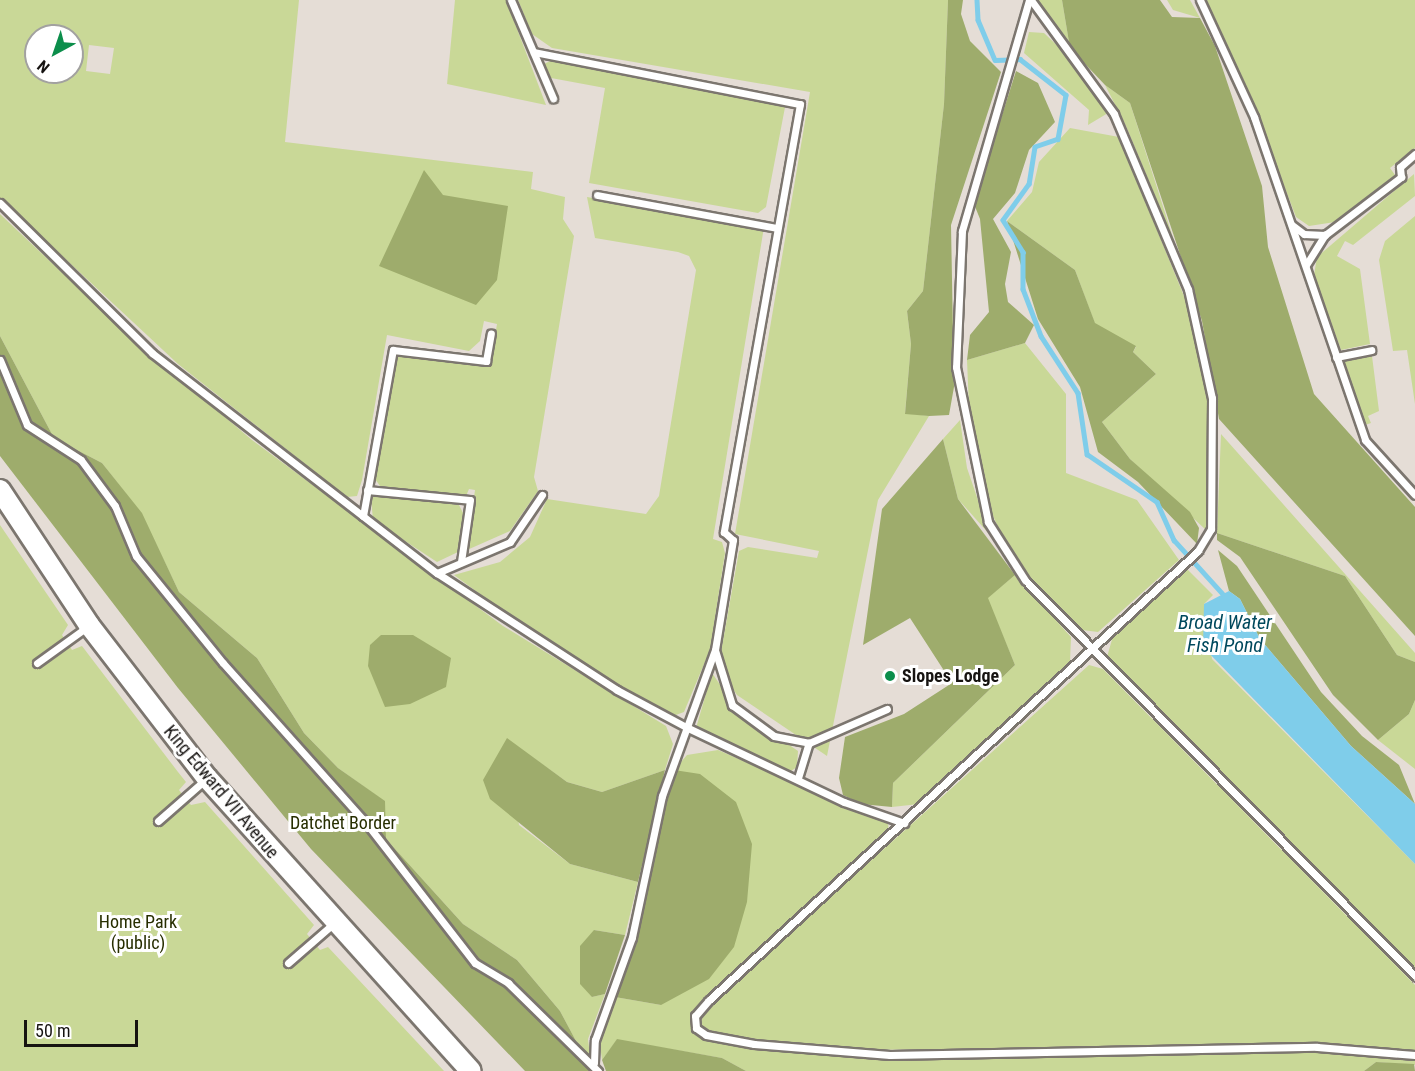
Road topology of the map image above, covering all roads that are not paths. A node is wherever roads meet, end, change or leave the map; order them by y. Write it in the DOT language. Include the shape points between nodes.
graph roads {
  1 [pos="511,0"];
  2 [pos="1030,0"];
  3 [pos="1200,0"];
  4 [pos="534,52"];
  5 [pos="553,98"];
  6 [pos="1415,154"];
  7 [pos="597,195"];
  8 [pos="0,203"];
  9 [pos="1291,225"];
  10 [pos="777,228"];
  11 [pos="1326,235"];
  12 [pos="1305,266"];
  13 [pos="491,333"];
  14 [pos="1371,350"];
  15 [pos="1336,357"];
  16 [pos="0,360"];
  17 [pos="0,490"];
  18 [pos="368,490"];
  19 [pos="542,495"];
  20 [pos="1415,495"];
  21 [pos="363,516"];
  22 [pos="461,562"];
  23 [pos="437,573"];
  24 [pos="89,625"];
  25 [pos="1091,648"];
  26 [pos="715,650"];
  27 [pos="37,663"];
  28 [pos="887,709"];
  29 [pos="686,727"];
  30 [pos="809,743"];
  31 [pos="798,777"];
  32 [pos="207,778"];
  33 [pos="158,821"];
  34 [pos="904,823"];
  35 [pos="333,924"];
  36 [pos="288,963"];
  37 [pos="1415,976"];
  38 [pos="1415,1055"];
  39 [pos="594,1063"];
  40 [pos="471,1071"];
  41 [pos="598,1071"];
  1 -- 4 [label="lane"];
  2 -- 25 [label="lane" via="962,231 956,367 978,490 992,530 1025,580"];
  2 -- 25 [label="lane" via="1114,114 1197,319 1209,371 1216,463 1211,530 1198,551"];
  3 -- 9 [label="lane" via="1250,107"];
  4 -- 5 [label="lane"];
  4 -- 10 [label="lane" via="800,104"];
  6 -- 11 [label="lane" via="1400,167 1401,177"];
  7 -- 10 [label="lane"];
  8 -- 21 [label="lane" via="152,353"];
  9 -- 11 [label="lane" via="1304,234"];
  9 -- 12 [label="lane"];
  10 -- 26 [label="lane" via="724,532 733,540"];
  11 -- 12 [label="lane"];
  12 -- 15 [label="lane"];
  13 -- 18 [label="lane" via="486,361 393,350"];
  14 -- 15 [label="lane"];
  15 -- 20 [label="lane" via="1365,440"];
  16 -- 39 [label="lane" via="27,425 81,460 115,506 136,556 337,797 367,824 475,963 508,983"];
  17 -- 24 [label="main road, King Edward VII Avenue"];
  18 -- 21 [label="lane"];
  18 -- 22 [label="lane" via="471,500"];
  19 -- 22 [label="lane" via="510,542 477,561"];
  21 -- 23 [label="lane"];
  22 -- 23 [label="lane"];
  23 -- 29 [label="lane" via="617,690"];
  24 -- 27 [label="lane"];
  24 -- 32 [label="main road, King Edward VII Avenue"];
  25 -- 34 [label="lane"];
  25 -- 37 [label="lane"];
  26 -- 29 [label="lane"];
  26 -- 30 [label="lane" via="732,705 774,736"];
  28 -- 30 [label="lane"];
  29 -- 31 [label="lane"];
  29 -- 39 [label="lane" via="662,796 632,937 595,1040"];
  30 -- 31 [label="lane"];
  31 -- 34 [label="lane"];
  32 -- 33 [label="lane"];
  32 -- 35 [label="main road, King Edward VII Avenue"];
  34 -- 38 [label="lane" via="704,1005 694,1022 699,1032 792,1050 880,1054 1327,1047"];
  35 -- 36 [label="lane"];
  35 -- 40 [label="main road, King Edward VII Avenue"];
  39 -- 41 [label="lane"];
}
